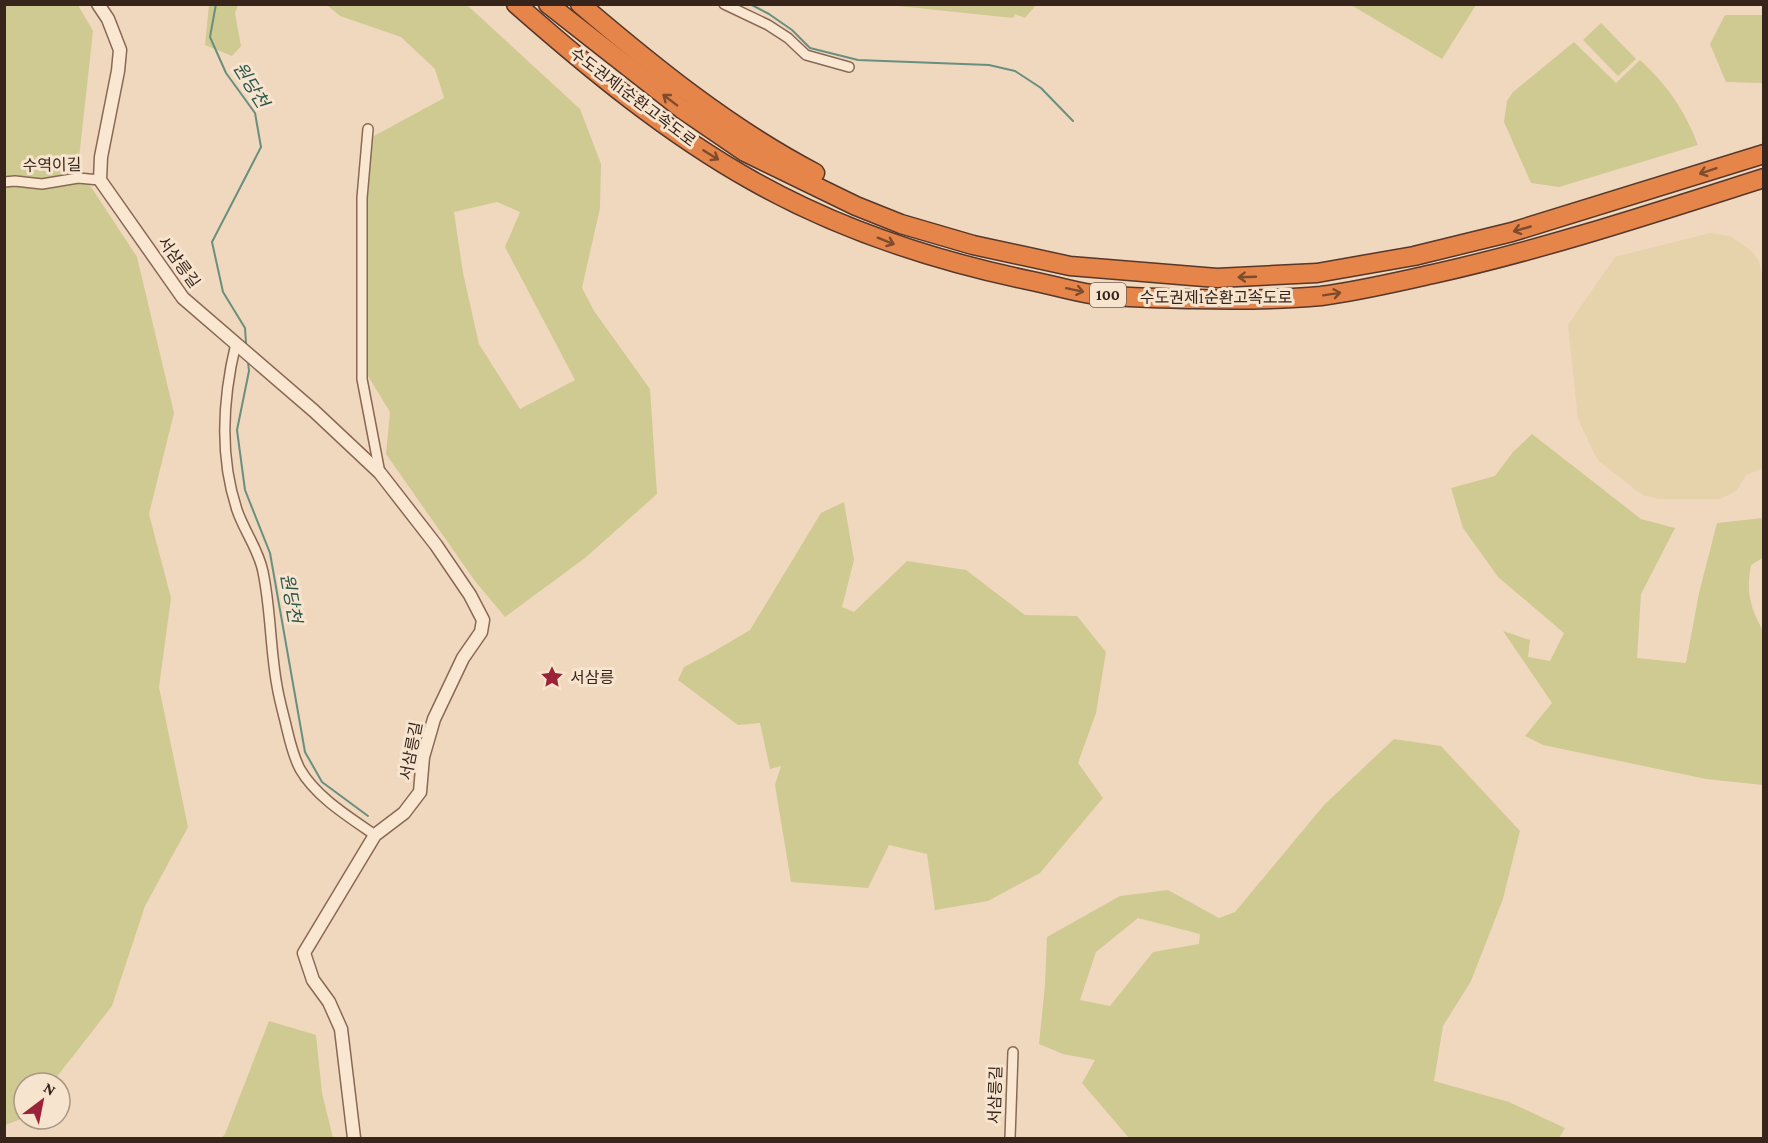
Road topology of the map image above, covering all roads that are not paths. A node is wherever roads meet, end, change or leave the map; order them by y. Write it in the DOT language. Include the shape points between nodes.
graph roads {
  1 [pos="98,4"];
  2 [pos="500,4"];
  3 [pos="516,4"];
  4 [pos="548,4"];
  5 [pos="580,4"];
  6 [pos="588,4"];
  7 [pos="724,4"];
  8 [pos="849,68"];
  9 [pos="662,73"];
  10 [pos="628,97"];
  11 [pos="368,129"];
  12 [pos="1764,154"];
  13 [pos="1764,178"];
  14 [pos="100,180"];
  15 [pos="4,182"];
  16 [pos="1094,269"];
  17 [pos="236,343"];
  18 [pos="380,473"];
  19 [pos="375,835"];
  20 [pos="1013,1052"];
  21 [pos="354,1138"];
  22 [pos="1010,1138"];
  1 -- 14 [label="street" via="120,50"];
  2 -- 10 [label="highway"];
  3 -- 10 [label="highway, 수도권제1순환고속도로 / 100"];
  16 -- 4 [label="highway, 수도권제1순환고속도로 / 100, one-way" via="1020,256 901,224 811,185 745,152 682,109"];
  5 -- 9 [label="highway"];
  6 -- 9 [label="highway"];
  7 -- 8 [label="street" via="768,25 806,56"];
  9 -- 16 [label="highway" via="800,166 862,197 954,230"];
  10 -- 13 [label="highway, 수도권제1순환고속도로 / 100, one-way" via="669,129 754,182 894,244 991,273 1117,296 1269,299 1370,288 1565,241"];
  11 -- 18 [label="street, 서삼릉길" via="362,198 363,379"];
  12 -- 16 [label="highway, 수도권제1순환고속도로 / 100, one-way" via="1512,232 1414,256 1317,273 1217,278"];
  14 -- 15 [label="street, 수역이길"];
  14 -- 17 [label="street, 서삼릉길" via="183,298"];
  17 -- 18 [label="street, 서삼릉길"];
  17 -- 19 [label="street" via="230,371 225,451 237,510 263,572 277,686 292,750 315,788"];
  18 -- 19 [label="street, 서삼릉길" via="436,544 483,620 481,632 463,658 434,719 423,757 420,792 404,813"];
  19 -- 21 [label="street, 서삼릉길" via="304,953 313,980 341,1029"];
  20 -- 22 [label="street, 서삼릉길"];
}
